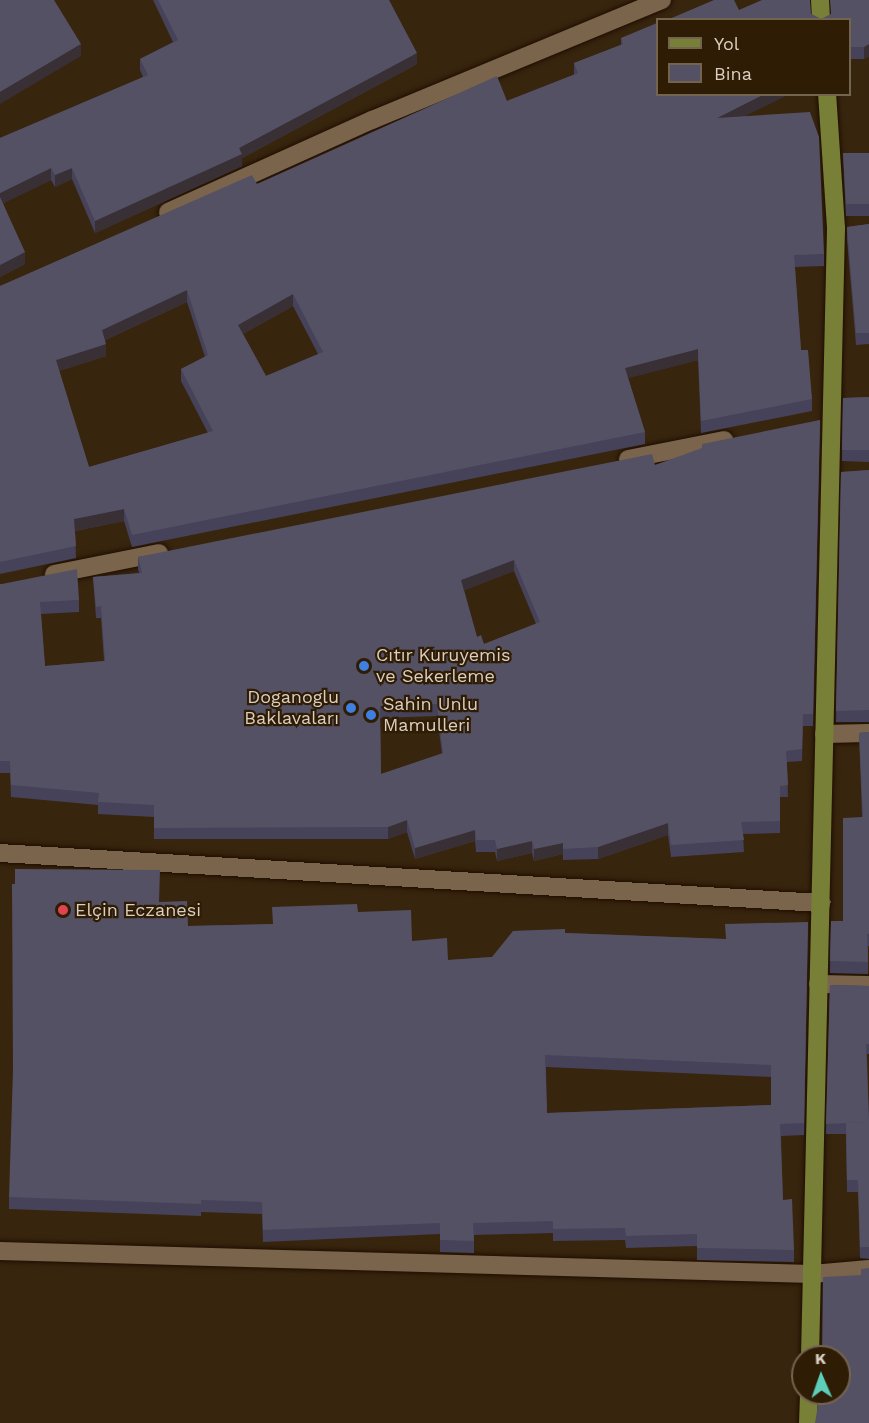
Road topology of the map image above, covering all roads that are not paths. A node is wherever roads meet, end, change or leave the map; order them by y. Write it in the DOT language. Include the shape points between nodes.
graph roads {
  1 [pos="662,0"];
  2 [pos="820,0"];
  3 [pos="821,18"];
  4 [pos="827,96"];
  5 [pos="149,221"];
  6 [pos="858,227"];
  7 [pos="837,228"];
  8 [pos="832,418"];
  9 [pos="808,423"];
  10 [pos="738,437"];
  11 [pos="609,463"];
  12 [pos="850,472"];
  13 [pos="831,473"];
  14 [pos="176,550"];
  15 [pos="35,578"];
  16 [pos="869,733"];
  17 [pos="824,734"];
  18 [pos="0,853"];
  19 [pos="820,903"];
  20 [pos="819,984"];
  21 [pos="869,985"];
  22 [pos="0,1251"];
  23 [pos="869,1269"];
  24 [pos="812,1274"];
  25 [pos="810,1345"];
  26 [pos="809,1405"];
  27 [pos="808,1423"];
  1 -- 5 [label="street" via="372,120"];
  2 -- 3 [label="main road"];
  4 -- 7 [label="main road"];
  6 -- 7 [label="street"];
  7 -- 8 [label="main road"];
  8 -- 9 [label="street"];
  8 -- 13 [label="main road"];
  10 -- 11 [label="street"];
  12 -- 13 [label="street"];
  13 -- 17 [label="main road"];
  14 -- 15 [label="street"];
  16 -- 17 [label="street"];
  17 -- 19 [label="main road"];
  18 -- 19 [label="street"];
  19 -- 20 [label="main road"];
  20 -- 21 [label="street"];
  20 -- 24 [label="main road"];
  22 -- 24 [label="street"];
  23 -- 24 [label="street"];
  24 -- 25 [label="main road"];
  26 -- 27 [label="main road"];
}
